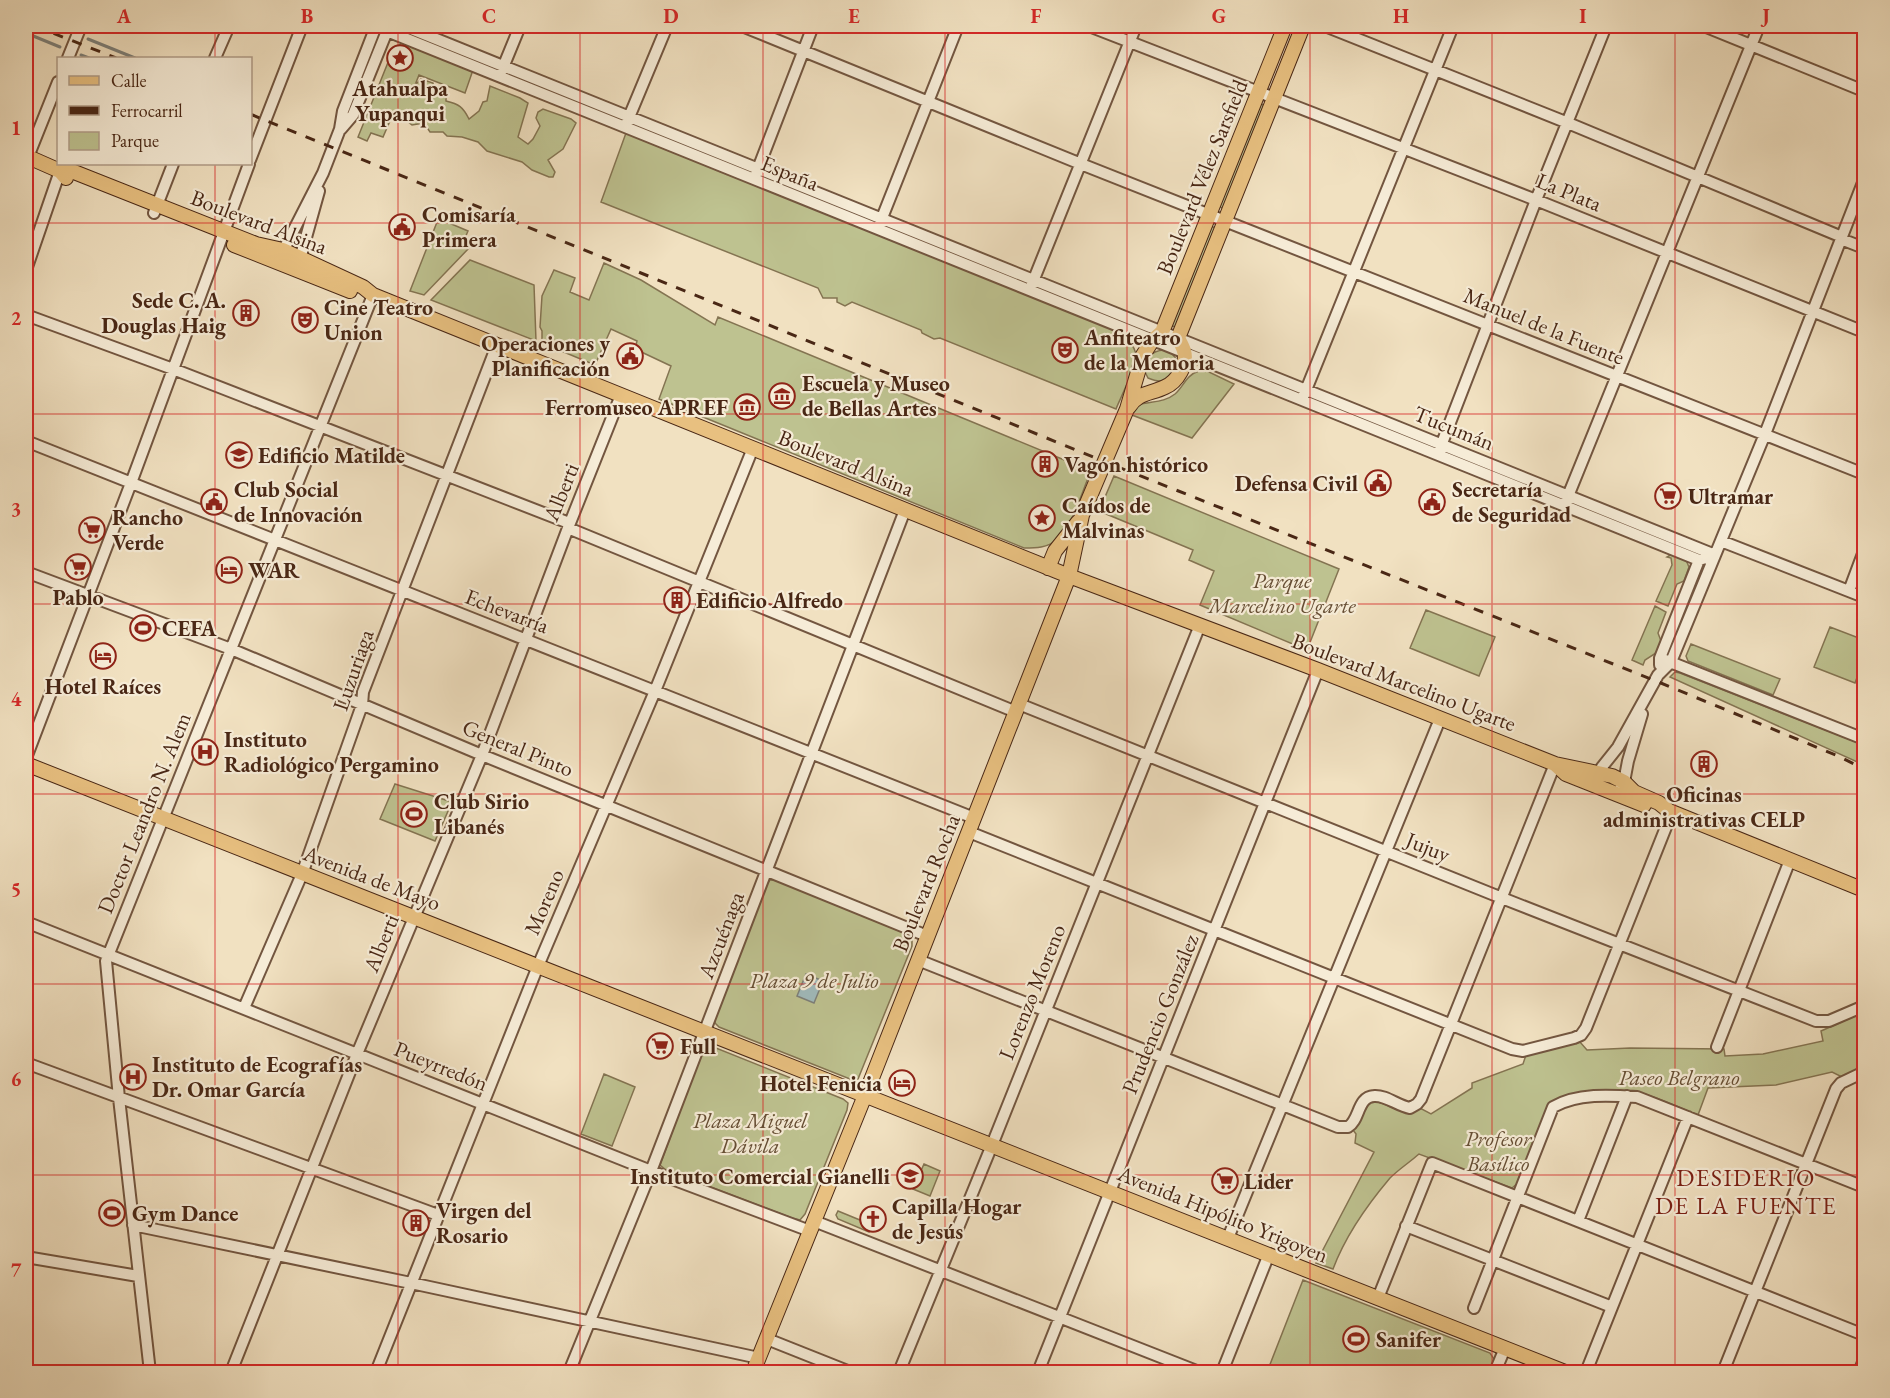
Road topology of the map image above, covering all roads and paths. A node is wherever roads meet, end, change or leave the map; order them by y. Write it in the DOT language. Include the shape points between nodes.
graph roads {
  1 [pos="81,26"];
  2 [pos="229,26"];
  3 [pos="302,26"];
  4 [pos="376,26"];
  5 [pos="404,26"];
  6 [pos="520,26"];
  7 [pos="667,26"];
  8 [pos="742,26"];
  9 [pos="813,26"];
  10 [pos="958,26"];
  11 [pos="1089,26"];
  12 [pos="1136,26"];
  13 [pos="1285,26"];
  14 [pos="1304,26"];
  15 [pos="1325,26"];
  16 [pos="1453,26"];
  17 [pos="1606,26"];
  18 [pos="1704,26"];
  19 [pos="1759,26"];
  20 [pos="386,28"];
  21 [pos="1129,42"];
  22 [pos="1751,44"];
  23 [pos="804,50"];
  24 [pos="68,57"];
  25 [pos="215,57"];
  26 [pos="504,65"];
  27 [pos="1435,71"];
  28 [pos="499,76"];
  29 [pos="57,84"];
  30 [pos="1259,91"];
  31 [pos="1864,91"];
  32 [pos="1275,97"];
  33 [pos="928,101"];
  34 [pos="630,116"];
  35 [pos="1568,123"];
  36 [pos="625,127"];
  37 [pos="340,129"];
  38 [pos="1404,149"];
  39 [pos="27,157"];
  40 [pos="252,157"];
  41 [pos="1081,164"];
  42 [pos="173,165"];
  43 [pos="249,165"];
  44 [pos="758,168"];
  45 [pos="60,171"];
  46 [pos="323,173"];
  47 [pos="1698,177"];
  48 [pos="753,179"];
  49 [pos="1864,180"];
  50 [pos="1536,200"];
  51 [pos="155,209"];
  52 [pos="1209,214"];
  53 [pos="882,219"];
  54 [pos="1225,220"];
  55 [pos="877,230"];
  56 [pos="223,236"];
  57 [pos="1842,238"];
  58 [pos="1864,248"];
  59 [pos="1667,253"];
  60 [pos="280,256"];
  61 [pos="299,264"];
  62 [pos="26,270"];
  63 [pos="1354,271"];
  64 [pos="1034,280"];
  65 [pos="1029,291"];
  66 [pos="373,295"];
  67 [pos="1813,312"];
  68 [pos="26,315"];
  69 [pos="1488,324"];
  70 [pos="1864,332"];
  71 [pos="1157,336"];
  72 [pos="1178,338"];
  73 [pos="497,345"];
  74 [pos="1185,353"];
  75 [pos="173,369"];
  76 [pos="1618,376"];
  77 [pos="621,395"];
  78 [pos="1304,395"];
  79 [pos="1127,409"];
  80 [pos="320,426"];
  81 [pos="1764,434"];
  82 [pos="26,441"];
  83 [pos="753,448"];
  84 [pos="1440,449"];
  85 [pos="1864,474"];
  86 [pos="447,475"];
  87 [pos="131,483"];
  88 [pos="1566,500"];
  89 [pos="905,510"];
  90 [pos="1082,515"];
  91 [pos="569,526"];
  92 [pos="274,540"];
  93 [pos="1722,541"];
  94 [pos="1864,551"];
  95 [pos="1715,555"];
  96 [pos="1699,560"];
  97 [pos="1048,568"];
  98 [pos="26,572"];
  99 [pos="1069,576"];
  100 [pos="698,583"];
  101 [pos="402,591"];
  102 [pos="1849,591"];
  103 [pos="88,595"];
  104 [pos="1864,597"];
  105 [pos="1200,625"];
  106 [pos="526,639"];
  107 [pos="853,646"];
  108 [pos="231,649"];
  109 [pos="1665,661"];
  110 [pos="1318,670"];
  111 [pos="655,691"];
  112 [pos="1646,700"];
  113 [pos="362,705"];
  114 [pos="1017,708"];
  115 [pos="1440,719"];
  116 [pos="1864,739"];
  117 [pos="812,754"];
  118 [pos="482,755"];
  119 [pos="1148,756"];
  120 [pos="26,758"];
  121 [pos="26,764"];
  122 [pos="1555,764"];
  123 [pos="1599,780"];
  124 [pos="1624,782"];
  125 [pos="1614,794"];
  126 [pos="1265,802"];
  127 [pos="606,805"];
  128 [pos="1671,811"];
  129 [pos="974,818"];
  130 [pos="164,819"];
  131 [pos="969,832"];
  132 [pos="1386,851"];
  133 [pos="1790,860"];
  134 [pos="766,871"];
  135 [pos="302,874"];
  136 [pos="1096,883"];
  137 [pos="1864,890"];
  138 [pos="1502,898"];
  139 [pos="412,917"];
  140 [pos="26,922"];
  141 [pos="1214,930"];
  142 [pos="927,936"];
  143 [pos="1620,943"];
  144 [pos="108,954"];
  145 [pos="918,960"];
  146 [pos="538,966"];
  147 [pos="1333,977"];
  148 [pos="1738,991"];
  149 [pos="1864,1006"];
  150 [pos="244,1008"];
  151 [pos="1045,1010"];
  152 [pos="1451,1024"];
  153 [pos="704,1032"];
  154 [pos="1717,1047"];
  155 [pos="357,1054"];
  156 [pos="1164,1056"];
  157 [pos="26,1063"];
  158 [pos="1864,1072"];
  159 [pos="865,1096"];
  160 [pos="1627,1096"];
  161 [pos="118,1098"];
  162 [pos="1281,1103"];
  163 [pos="483,1104"];
  164 [pos="1688,1117"];
  165 [pos="992,1145"];
  166 [pos="1806,1164"];
  167 [pos="311,1169"];
  168 [pos="651,1171"];
  169 [pos="1864,1187"];
  170 [pos="1110,1191"];
  171 [pos="1518,1197"];
  172 [pos="438,1215"];
  173 [pos="1578,1221"];
  174 [pos="133,1225"];
  175 [pos="812,1226"];
  176 [pos="1406,1226"];
  177 [pos="1228,1238"];
  178 [pos="1636,1244"];
  179 [pos="277,1254"];
  180 [pos="1269,1254"];
  181 [pos="26,1257"];
  182 [pos="1493,1260"];
  183 [pos="940,1270"];
  184 [pos="138,1276"];
  185 [pos="411,1282"];
  186 [pos="1755,1291"];
  187 [pos="1378,1298"];
  188 [pos="1612,1307"];
  189 [pos="1474,1308"];
  190 [pos="1060,1317"];
  191 [pos="591,1321"];
  192 [pos="1864,1335"];
  193 [pos="766,1339"];
  194 [pos="1505,1348"];
  195 [pos="759,1358"];
  196 [pos="1864,1360"];
  197 [pos="150,1372"];
  198 [pos="231,1372"];
  199 [pos="376,1372"];
  200 [pos="569,1372"];
  201 [pos="753,1372"];
  202 [pos="850,1372"];
  203 [pos="899,1372"];
  204 [pos="1038,1372"];
  205 [pos="1199,1372"];
  206 [pos="1222,1372"];
  207 [pos="1495,1372"];
  208 [pos="1565,1372"];
  209 [pos="1586,1372"];
  210 [pos="1723,1372"];
  211 [pos="1859,1372"];
  1 -- 24 [label="street"];
  2 -- 25 [label="street"];
  3 -- 40 [label="street"];
  4 -- 37 [label="street" via="343,111"];
  5 -- 26 [label="street, España"];
  6 -- 26 [label="street"];
  7 -- 34 [label="street"];
  8 -- 23 [label="street, Manuel de la Fuente"];
  9 -- 23 [label="street"];
  10 -- 33 [label="street"];
  11 -- 21 [label="street, La Plata"];
  12 -- 21 [label="street"];
  13 -- 30 [label="main road, Boulevard Vélez Sarsfield"];
  14 -- 32 [label="main road, Boulevard Vélez Sarsfield"];
  15 -- 27 [label="street"];
  16 -- 27 [label="street"];
  17 -- 35 [label="street"];
  18 -- 22 [label="street"];
  19 -- 22 [label="street"];
  20 -- 28 [label="street, España"];
  20 -- 37 [label="street" via="353,115"];
  21 -- 30 [label="street, La Plata"];
  21 -- 41 [label="street"];
  22 -- 31 [label="street"];
  22 -- 47 [label="street"];
  23 -- 33 [label="street, Manuel de la Fuente"];
  23 -- 44 [label="street"];
  26 -- 28 [label="street"];
  26 -- 34 [label="street, España"];
  27 -- 35 [label="street"];
  27 -- 38 [label="street"];
  28 -- 36 [label="street, España"];
  29 -- 39 [label="street"];
  30 -- 32 [label="street, La Plata"];
  30 -- 52 [label="main road, Boulevard Vélez Sarsfield"];
  32 -- 38 [label="street, La Plata"];
  32 -- 54 [label="main road, Boulevard Vélez Sarsfield"];
  33 -- 41 [label="street, Manuel de la Fuente"];
  33 -- 53 [label="street"];
  34 -- 36 [label="street"];
  34 -- 44 [label="street, España"];
  35 -- 47 [label="street"];
  35 -- 50 [label="street"];
  36 -- 48 [label="street, España"];
  37 -- 46 [label="street"];
  38 -- 50 [label="street, La Plata"];
  38 -- 63 [label="street"];
  39 -- 45 [label="main road, Boulevard Alsina"];
  41 -- 52 [label="street, Manuel de la Fuente"];
  41 -- 64 [label="street"];
  42 -- 51 [label="street"];
  43 -- 56 [label="street"];
  44 -- 48 [label="street"];
  44 -- 53 [label="street, España"];
  45 -- 51 [label="main road, Boulevard Alsina" via="69,170"];
  45 -- 62 [label="street"];
  46 -- 60 [label="street"];
  46 -- 61 [label="street"];
  47 -- 57 [label="street"];
  47 -- 59 [label="street"];
  48 -- 55 [label="street, España"];
  49 -- 57 [label="street"];
  50 -- 59 [label="street, La Plata"];
  50 -- 69 [label="street"];
  51 -- 56 [label="main road, Boulevard Alsina"];
  52 -- 54 [label="street, Manuel de la Fuente"];
  52 -- 71 [label="main road, Boulevard Vélez Sarsfield"];
  53 -- 55 [label="street"];
  53 -- 64 [label="street, España"];
  54 -- 63 [label="street, Manuel de la Fuente"];
  54 -- 72 [label="main road, Boulevard Vélez Sarsfield"];
  55 -- 65 [label="street, España"];
  56 -- 60 [label="main road, Boulevard Alsina" via="256,244"];
  56 -- 75 [label="street"];
  57 -- 58 [label="street"];
  57 -- 67 [label="street"];
  59 -- 67 [label="street, La Plata"];
  59 -- 76 [label="street"];
  60 -- 61 [label="main road, Boulevard Alsina"];
  61 -- 66 [label="main road, Boulevard Alsina" via="363,287"];
  63 -- 69 [label="street, Manuel de la Fuente"];
  63 -- 78 [label="street"];
  64 -- 65 [label="street"];
  64 -- 71 [label="street, España"];
  65 -- 71 [label="street, España"];
  66 -- 73 [label="main road, Boulevard Alsina"];
  66 -- 80 [label="street, Doctor Leandro N. Alem"];
  67 -- 70 [label="street, La Plata"];
  67 -- 81 [label="street"];
  68 -- 75 [label="street, Jujuy"];
  69 -- 76 [label="street, Manuel de la Fuente"];
  69 -- 84 [label="street"];
  71 -- 72 [label="street, España"];
  71 -- 74 [label="street, España"];
  71 -- 79 [label="main road, Boulevard Vélez Sarsfield" via="1137,371"];
  72 -- 74 [label="main road"];
  72 -- 78 [label="street, Tucumán"];
  73 -- 77 [label="main road, Boulevard Alsina"];
  73 -- 86 [label="street, Luzuriaga"];
  74 -- 78 [label="street, Tucumán"];
  74 -- 79 [label="main road" via="1184,364 1173,381 1139,396"];
  75 -- 80 [label="street, Jujuy"];
  75 -- 87 [label="street"];
  76 -- 81 [label="street, Manuel de la Fuente"];
  76 -- 88 [label="street"];
  77 -- 83 [label="main road, Boulevard Alsina"];
  77 -- 91 [label="street, Alberti"];
  78 -- 84 [label="street, Tucumán"];
  79 -- 90 [label="main road, Boulevard Vélez Sarsfield"];
  80 -- 86 [label="street, Jujuy"];
  80 -- 92 [label="street, Doctor Leandro N. Alem"];
  81 -- 85 [label="street, Manuel de la Fuente"];
  81 -- 93 [label="street"];
  82 -- 87 [label="street, Echevarría"];
  83 -- 89 [label="main road, Boulevard Alsina"];
  83 -- 100 [label="street, Moreno"];
  84 -- 88 [label="street, Tucumán"];
  86 -- 91 [label="street, Jujuy"];
  86 -- 101 [label="street, Luzuriaga"];
  87 -- 92 [label="street, Echevarría"];
  87 -- 103 [label="street"];
  88 -- 95 [label="street, Tucumán"];
  88 -- 96 [label="street, Tucumán"];
  89 -- 97 [label="main road, Boulevard Alsina"];
  89 -- 107 [label="street, Azcuénaga"];
  90 -- 97 [label="main road" via="1055,551"];
  90 -- 99 [label="main road, Boulevard Rocha"];
  91 -- 100 [label="street, Jujuy"];
  91 -- 106 [label="street, Alberti"];
  92 -- 101 [label="street, Echevarría"];
  92 -- 108 [label="street, Doctor Leandro N. Alem"];
  93 -- 95 [label="street"];
  93 -- 102 [label="street"];
  94 -- 102 [label="street"];
  95 -- 96 [label="street"];
  95 -- 109 [label="street"];
  96 -- 109 [label="street"];
  97 -- 99 [label="main road, Boulevard Alsina"];
  98 -- 103 [label="street, General Pinto"];
  99 -- 105 [label="main road, Boulevard Marcelino Ugarte"];
  99 -- 114 [label="main road, Boulevard Rocha"];
  100 -- 107 [label="street, Jujuy"];
  100 -- 111 [label="street, Moreno"];
  101 -- 106 [label="street, Echevarría"];
  101 -- 113 [label="street, Luzuriaga" via="363,693"];
  102 -- 104 [label="street"];
  103 -- 108 [label="street, General Pinto"];
  103 -- 120 [label="street"];
  105 -- 110 [label="main road, Boulevard Marcelino Ugarte"];
  105 -- 119 [label="street, Lorenzo Moreno"];
  106 -- 111 [label="street, Echevarría"];
  106 -- 118 [label="street, Alberti"];
  107 -- 114 [label="street, Jujuy"];
  107 -- 117 [label="street, Azcuénaga"];
  108 -- 113 [label="street, General Pinto"];
  108 -- 130 [label="street, Doctor Leandro N. Alem"];
  109 -- 112 [label="street"];
  109 -- 116 [label="street"];
  110 -- 115 [label="main road, Boulevard Marcelino Ugarte"];
  110 -- 126 [label="street, Prudencio González"];
  111 -- 117 [label="street, Echevarría"];
  111 -- 127 [label="street, Moreno"];
  112 -- 123 [label="street" via="1602,767"];
  112 -- 124 [label="street"];
  113 -- 118 [label="street, General Pinto"];
  113 -- 135 [label="street, Luzuriaga"];
  114 -- 119 [label="street, Jujuy"];
  114 -- 129 [label="main road, Boulevard Rocha"];
  115 -- 122 [label="main road, Boulevard Marcelino Ugarte"];
  115 -- 132 [label="street"];
  117 -- 129 [label="street, Echevarría"];
  117 -- 134 [label="street, Azcuénaga"];
  118 -- 127 [label="street, General Pinto"];
  118 -- 139 [label="street, Alberti"];
  119 -- 126 [label="street, Jujuy"];
  119 -- 136 [label="street, Lorenzo Moreno"];
  121 -- 130 [label="main road, Avenida de Mayo"];
  122 -- 123 [label="main road, Boulevard Marcelino Ugarte"];
  122 -- 138 [label="street"];
  123 -- 124 [label="main road, Boulevard Marcelino Ugarte" via="1612,776"];
  123 -- 125 [label="main road, Boulevard Marcelino Ugarte"];
  124 -- 125 [label="street"];
  124 -- 128 [label="main road, Boulevard Marcelino Ugarte" via="1634,792"];
  125 -- 128 [label="main road, Boulevard Marcelino Ugarte" via="1656,810"];
  126 -- 132 [label="street, Jujuy"];
  126 -- 141 [label="street, Prudencio González"];
  127 -- 134 [label="street, General Pinto"];
  127 -- 146 [label="street, Moreno"];
  128 -- 133 [label="main road, Boulevard Marcelino Ugarte"];
  128 -- 143 [label="street"];
  129 -- 131 [label="main road, Boulevard Rocha"];
  130 -- 135 [label="main road, Avenida de Mayo"];
  130 -- 144 [label="street, Doctor Leandro N. Alem"];
  131 -- 136 [label="street"];
  131 -- 142 [label="main road, Boulevard Rocha"];
  132 -- 138 [label="street, Jujuy"];
  132 -- 147 [label="street"];
  133 -- 137 [label="main road, Boulevard Marcelino Ugarte"];
  133 -- 148 [label="street"];
  134 -- 142 [label="street, General Pinto"];
  134 -- 153 [label="street, Azcuénaga"];
  135 -- 139 [label="main road, Avenida de Mayo"];
  135 -- 150 [label="street, Luzuriaga"];
  136 -- 141 [label="street"];
  136 -- 151 [label="street, Lorenzo Moreno"];
  138 -- 143 [label="street, Jujuy"];
  138 -- 152 [label="street"];
  139 -- 146 [label="main road, Avenida de Mayo"];
  139 -- 155 [label="street, Alberti"];
  140 -- 144 [label="street, Pueyrredón"];
  141 -- 147 [label="street"];
  141 -- 156 [label="street, Prudencio González"];
  142 -- 145 [label="main road, Boulevard Rocha"];
  143 -- 148 [label="street, Jujuy"];
  143 -- 152 [label="street" via="1581,1035 1519,1051"];
  144 -- 150 [label="street, Pueyrredón"];
  144 -- 161 [label="street, Doctor Leandro N. Alem"];
  145 -- 151 [label="street"];
  145 -- 159 [label="main road, Boulevard Rocha"];
  146 -- 153 [label="main road, Avenida de Mayo"];
  146 -- 163 [label="street, Moreno"];
  147 -- 152 [label="street"];
  147 -- 162 [label="street"];
  148 -- 149 [label="street, Jujuy" via="1823,1023"];
  148 -- 154 [label="street"];
  150 -- 155 [label="street, Pueyrredón"];
  151 -- 156 [label="street"];
  151 -- 165 [label="street, Lorenzo Moreno"];
  152 -- 162 [label="street" via="1421,1099 1414,1106 1368,1097 1348,1127"];
  153 -- 159 [label="main road, Avenida de Mayo"];
  153 -- 168 [label="street, Azcuénaga"];
  155 -- 163 [label="street, Pueyrredón"];
  155 -- 167 [label="street, Alberti"];
  156 -- 162 [label="street"];
  156 -- 170 [label="street, Prudencio González"];
  157 -- 161 [label="street"];
  158 -- 166 [label="street" via="1836,1089"];
  159 -- 165 [label="main road, Avenida Hipólito Yrigoyen"];
  159 -- 175 [label="main road, Boulevard Rocha"];
  160 -- 164 [label="street"];
  160 -- 171 [label="street" via="1570,1099 1553,1107"];
  160 -- 173 [label="street"];
  161 -- 167 [label="street"];
  161 -- 174 [label="street, Doctor Leandro N. Alem"];
  162 -- 177 [label="street"];
  163 -- 168 [label="street, Pueyrredón"];
  163 -- 172 [label="street, Moreno"];
  164 -- 166 [label="street"];
  164 -- 178 [label="street"];
  165 -- 170 [label="main road, Avenida Hipólito Yrigoyen"];
  165 -- 183 [label="street, Lorenzo Moreno"];
  166 -- 169 [label="street"];
  166 -- 186 [label="street"];
  167 -- 172 [label="street"];
  167 -- 179 [label="street, Alberti"];
  168 -- 175 [label="street, Pueyrredón"];
  168 -- 191 [label="street, Azcuénaga"];
  170 -- 177 [label="main road, Avenida Hipólito Yrigoyen"];
  170 -- 190 [label="street, Prudencio González"];
  171 -- 173 [label="street"];
  171 -- 176 [label="street" via="1432,1163"];
  171 -- 182 [label="street"];
  172 -- 185 [label="street, Moreno"];
  173 -- 178 [label="street"];
  174 -- 179 [label="street"];
  174 -- 184 [label="street, Doctor Leandro N. Alem"];
  175 -- 183 [label="street, Pueyrredón"];
  175 -- 193 [label="main road, Boulevard Rocha"];
  176 -- 182 [label="street"];
  176 -- 187 [label="street"];
  177 -- 180 [label="main road, Avenida Hipólito Yrigoyen"];
  178 -- 186 [label="street"];
  178 -- 188 [label="street"];
  179 -- 185 [label="street"];
  179 -- 198 [label="street, Alberti"];
  180 -- 187 [label="main road, Avenida Hipólito Yrigoyen"];
  180 -- 206 [label="street"];
  181 -- 184 [label="street"];
  182 -- 188 [label="street"];
  182 -- 189 [label="street"];
  183 -- 190 [label="street, Pueyrredón"];
  183 -- 203 [label="street, Lorenzo Moreno"];
  184 -- 197 [label="street, Doctor Leandro N. Alem"];
  185 -- 191 [label="street"];
  185 -- 199 [label="street, Moreno"];
  186 -- 192 [label="street"];
  186 -- 210 [label="street"];
  187 -- 194 [label="main road, Avenida Hipólito Yrigoyen"];
  188 -- 209 [label="street"];
  190 -- 204 [label="street, Prudencio González"];
  190 -- 205 [label="street, Pueyrredón"];
  191 -- 195 [label="street"];
  191 -- 200 [label="street, Azcuénaga"];
  193 -- 195 [label="main road, Boulevard Rocha"];
  193 -- 202 [label="street"];
  194 -- 207 [label="street"];
  194 -- 208 [label="main road, Avenida Hipólito Yrigoyen"];
  195 -- 201 [label="main road, Boulevard Rocha"];
  196 -- 211 [label="street"];
}
